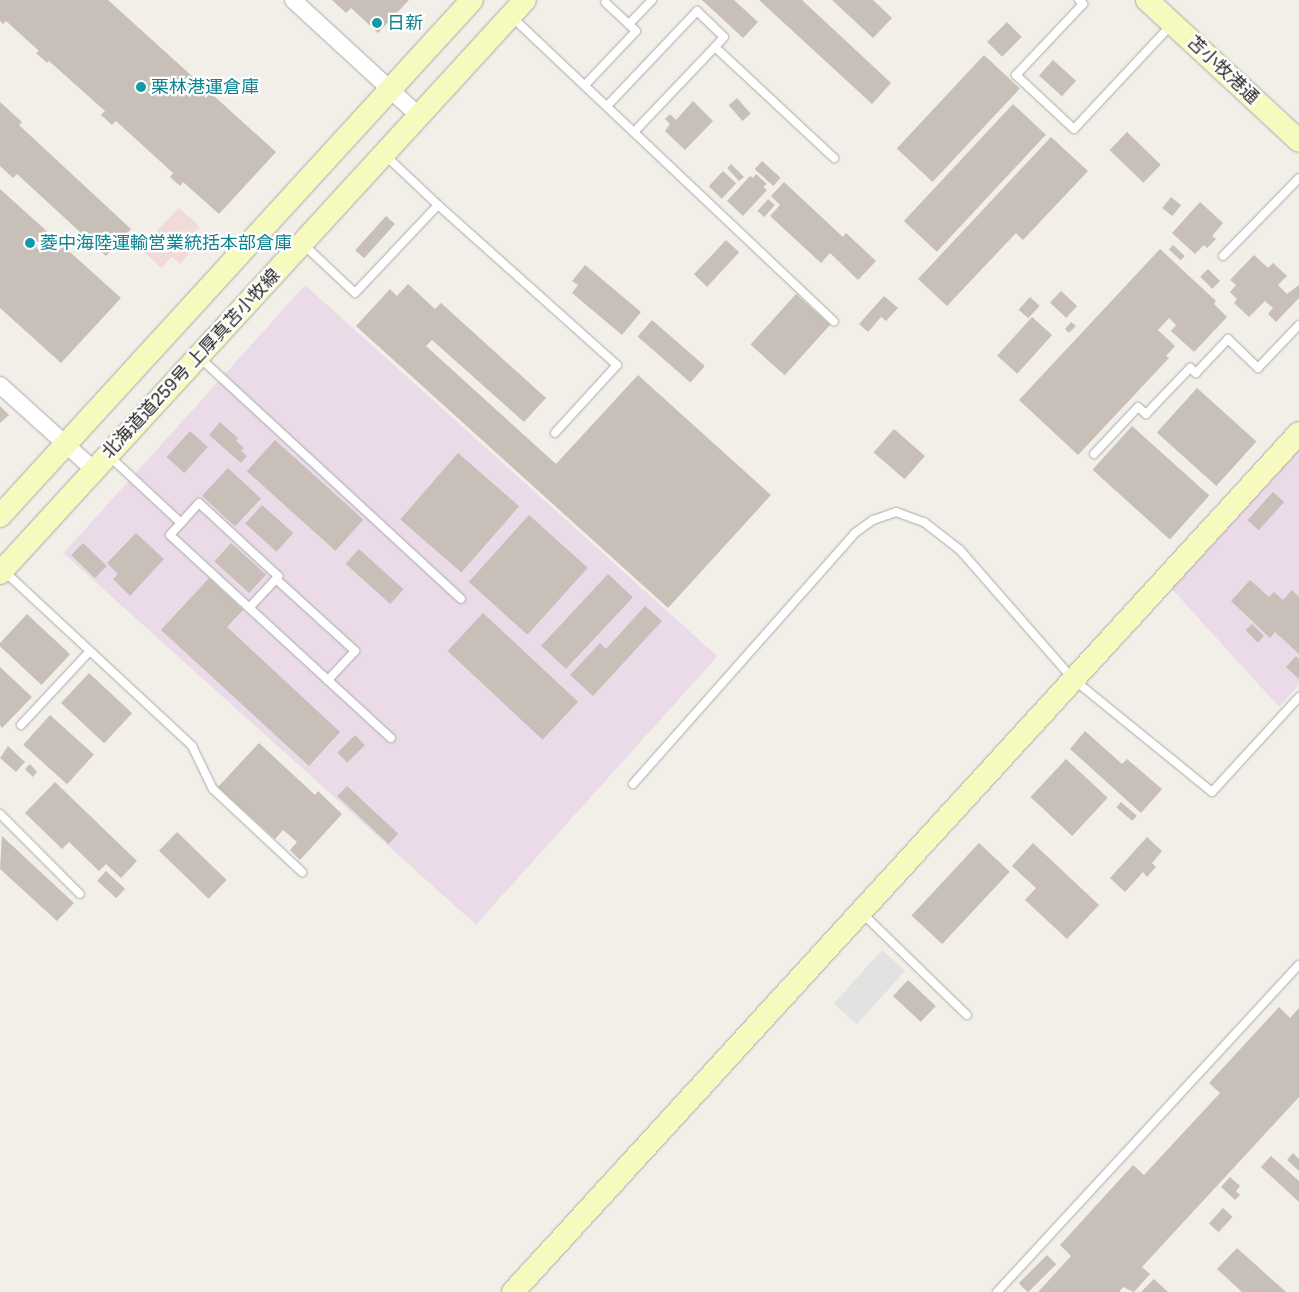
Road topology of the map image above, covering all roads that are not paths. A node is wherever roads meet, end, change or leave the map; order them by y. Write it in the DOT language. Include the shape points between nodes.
graph roads {
  1 [pos="294,0"];
  2 [pos="472,0"];
  3 [pos="652,0"];
  4 [pos="1079,0"];
  5 [pos="1147,0"];
  6 [pos="605,2"];
  7 [pos="518,8"];
  8 [pos="1172,23"];
  9 [pos="629,24"];
  10 [pos="715,47"];
  11 [pos="585,85"];
  12 [pos="391,90"];
  13 [pos="607,106"];
  14 [pos="419,116"];
  15 [pos="634,132"];
  16 [pos="1299,141"];
  17 [pos="384,154"];
  18 [pos="834,158"];
  19 [pos="1299,178"];
  20 [pos="438,205"];
  21 [pos="302,243"];
  22 [pos="1223,256"];
  23 [pos="834,321"];
  24 [pos="1299,324"];
  25 [pos="198,356"];
  26 [pos="0,384"];
  27 [pos="555,433"];
  28 [pos="1299,433"];
  29 [pos="66,444"];
  30 [pos="1094,454"];
  31 [pos="101,462"];
  32 [pos="0,516"];
  33 [pos="181,523"];
  34 [pos="1,571"];
  35 [pos="276,578"];
  36 [pos="461,599"];
  37 [pos="249,608"];
  38 [pos="90,650"];
  39 [pos="1073,679"];
  40 [pos="328,680"];
  41 [pos="1299,697"];
  42 [pos="21,725"];
  43 [pos="390,738"];
  44 [pos="633,784"];
  45 [pos="0,814"];
  46 [pos="302,872"];
  47 [pos="80,894"];
  48 [pos="861,912"];
  49 [pos="1299,965"];
  50 [pos="967,1015"];
  51 [pos="513,1292"];
  52 [pos="996,1292"];
  1 -- 12 [label="street"];
  2 -- 12 [label="main road, 北海道道259号 上厚真苫小牧線"];
  3 -- 9 [label="lane"];
  4 -- 8 [label="lane" via="1083,4 1016,75 1074,128"];
  5 -- 8 [label="main road, 苫小牧港通"];
  6 -- 9 [label="lane"];
  7 -- 11 [label="lane"];
  7 -- 14 [label="main road, 北海道道259号 上厚真苫小牧線"];
  8 -- 16 [label="main road, 苫小牧港通"];
  9 -- 11 [label="lane" via="636,31"];
  10 -- 13 [label="lane" via="724,37 697,11"];
  10 -- 15 [label="lane"];
  10 -- 18 [label="lane"];
  11 -- 13 [label="lane"];
  12 -- 14 [label="street"];
  12 -- 29 [label="main road, 北海道道259号 上厚真苫小牧線"];
  13 -- 15 [label="lane"];
  14 -- 17 [label="main road, 北海道道259号 上厚真苫小牧線"];
  15 -- 23 [label="lane"];
  17 -- 20 [label="lane"];
  17 -- 21 [label="main road, 北海道道259号 上厚真苫小牧線"];
  19 -- 22 [label="lane"];
  20 -- 21 [label="lane" via="355,293"];
  20 -- 27 [label="lane" via="617,365"];
  21 -- 25 [label="main road, 北海道道259号 上厚真苫小牧線"];
  24 -- 30 [label="lane" via="1258,368 1228,340 1196,373 1190,368 1146,414 1138,406"];
  25 -- 31 [label="main road, 北海道道259号 上厚真苫小牧線"];
  25 -- 36 [label="lane"];
  26 -- 29 [label="street"];
  28 -- 39 [label="main road"];
  29 -- 31 [label="street"];
  29 -- 32 [label="main road, 北海道道259号 上厚真苫小牧線"];
  31 -- 33 [label="lane"];
  31 -- 34 [label="main road, 北海道道259号 上厚真苫小牧線"];
  33 -- 35 [label="lane" via="199,503 278,576"];
  33 -- 37 [label="lane" via="170,535"];
  34 -- 38 [label="lane"];
  35 -- 37 [label="lane"];
  35 -- 40 [label="lane" via="355,651"];
  37 -- 40 [label="lane"];
  38 -- 42 [label="lane"];
  38 -- 46 [label="lane" via="192,746 213,789"];
  39 -- 41 [label="lane" via="1212,792"];
  39 -- 44 [label="lane" via="960,550 924,522 896,512 873,520 855,533"];
  39 -- 48 [label="main road"];
  40 -- 43 [label="lane"];
  45 -- 47 [label="lane"];
  48 -- 50 [label="lane"];
  48 -- 51 [label="main road"];
  49 -- 52 [label="lane"];
}
